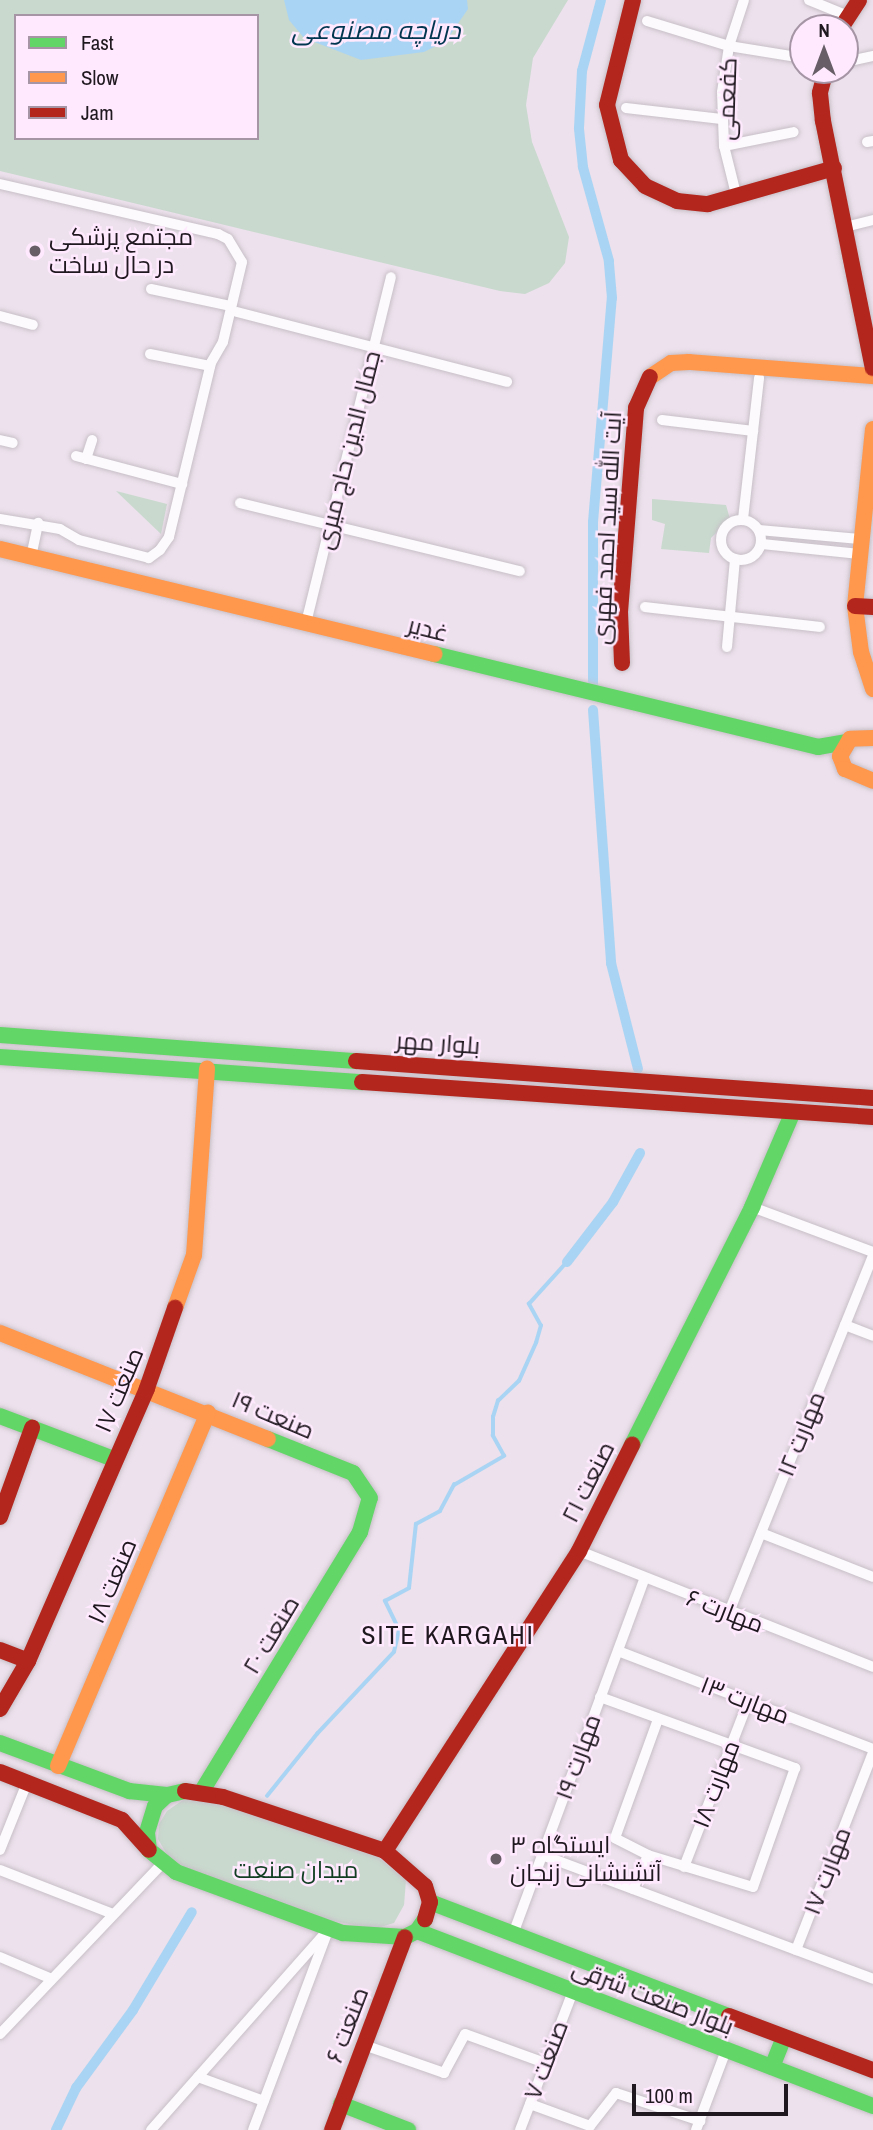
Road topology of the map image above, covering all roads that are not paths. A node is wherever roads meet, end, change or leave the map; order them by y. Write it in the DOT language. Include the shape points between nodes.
graph roads {
  1 [pos="633,0"];
  2 [pos="744,0"];
  3 [pos="809,0"];
  4 [pos="832,14"];
  5 [pos="647,21"];
  6 [pos="729,46"];
  7 [pos="789,56"];
  8 [pos="823,84"];
  9 [pos="626,108"];
  10 [pos="722,119"];
  11 [pos="794,132"];
  12 [pos="724,146"];
  13 [pos="834,168"];
  14 [pos="0,184"];
  15 [pos="737,198"];
  16 [pos="873,220"];
  17 [pos="845,226"];
  18 [pos="391,277"];
  19 [pos="151,289"];
  20 [pos="234,309"];
  21 [pos="0,316"];
  22 [pos="33,325"];
  23 [pos="374,348"];
  24 [pos="150,354"];
  25 [pos="210,366"];
  26 [pos="873,368"];
  27 [pos="873,376"];
  28 [pos="759,378"];
  29 [pos="507,382"];
  30 [pos="662,420"];
  31 [pos="873,429"];
  32 [pos="753,431"];
  33 [pos="0,440"];
  34 [pos="92,440"];
  35 [pos="13,443"];
  36 [pos="182,484"];
  37 [pos="240,503"];
  38 [pos="0,519"];
  39 [pos="743,519"];
  40 [pos="38,523"];
  41 [pos="330,525"];
  42 [pos="760,530"];
  43 [pos="762,544"];
  44 [pos="860,546"];
  45 [pos="0,549"];
  46 [pos="31,556"];
  47 [pos="735,559"];
  48 [pos="520,571"];
  49 [pos="855,606"];
  50 [pos="645,607"];
  51 [pos="873,607"];
  52 [pos="730,620"];
  53 [pos="306,623"];
  54 [pos="820,628"];
  55 [pos="727,647"];
  56 [pos="622,663"];
  57 [pos="873,689"];
  58 [pos="870,736"];
  59 [pos="846,742"];
  60 [pos="818,747"];
  61 [pos="840,761"];
  62 [pos="873,781"];
  63 [pos="0,1035"];
  64 [pos="0,1057"];
  65 [pos="207,1068"];
  66 [pos="607,1078"];
  67 [pos="604,1097"];
  68 [pos="873,1098"];
  69 [pos="793,1112"];
  70 [pos="873,1117"];
  71 [pos="752,1207"];
  72 [pos="873,1254"];
  73 [pos="845,1325"];
  74 [pos="0,1333"];
  75 [pos="873,1336"];
  76 [pos="147,1388"];
  77 [pos="208,1413"];
  78 [pos="0,1416"];
  79 [pos="32,1428"];
  80 [pos="114,1460"];
  81 [pos="370,1498"];
  82 [pos="0,1517"];
  83 [pos="761,1533"];
  84 [pos="579,1551"];
  85 [pos="873,1577"];
  86 [pos="644,1580"];
  87 [pos="729,1612"];
  88 [pos="0,1650"];
  89 [pos="618,1651"];
  90 [pos="27,1661"];
  91 [pos="873,1667"];
  92 [pos="600,1697"];
  93 [pos="748,1702"];
  94 [pos="0,1709"];
  95 [pos="658,1719"];
  96 [pos="0,1743"];
  97 [pos="731,1744"];
  98 [pos="873,1751"];
  99 [pos="58,1766"];
  100 [pos="0,1772"];
  101 [pos="27,1783"];
  102 [pos="202,1791"];
  103 [pos="167,1795"];
  104 [pos="0,1850"];
  105 [pos="149,1850"];
  106 [pos="386,1851"];
  107 [pos="648,1854"];
  108 [pos="542,1855"];
  109 [pos="162,1864"];
  110 [pos="684,1867"];
  111 [pos="0,1870"];
  112 [pos="633,1889"];
  113 [pos="430,1902"];
  114 [pos="113,1914"];
  115 [pos="330,1928"];
  116 [pos="411,1934"];
  117 [pos="513,1934"];
  118 [pos="796,1950"];
  119 [pos="0,1957"];
  120 [pos="52,1979"];
  121 [pos="873,1979"];
  122 [pos="573,1991"];
  123 [pos="0,2034"];
  124 [pos="783,2037"];
  125 [pos="364,2045"];
  126 [pos="726,2050"];
  127 [pos="545,2063"];
  128 [pos="772,2067"];
  129 [pos="873,2070"];
  130 [pos="198,2077"];
  131 [pos="264,2101"];
  132 [pos="530,2104"];
  133 [pos="341,2105"];
  134 [pos="873,2106"];
  135 [pos="698,2125"];
  136 [pos="150,2130"];
  137 [pos="253,2130"];
  138 [pos="332,2130"];
  139 [pos="408,2130"];
  140 [pos="520,2130"];
  1 -- 15 [label="main road" via="607,105 621,160 645,186 669,198 692,204"];
  2 -- 6 [label="street, کفعمی"];
  3 -- 4 [label="street"];
  5 -- 6 [label="street"];
  6 -- 7 [label="street"];
  6 -- 10 [label="street, کفعمی"];
  8 -- 13 [label="main road" via="821,102"];
  9 -- 10 [label="street"];
  10 -- 12 [label="street, کفعمی"];
  11 -- 12 [label="street"];
  12 -- 15 [label="street, کفعمی"];
  13 -- 15 [label="main road"];
  13 -- 17 [label="main road"];
  14 -- 20 [label="street" via="228,239 242,262"];
  16 -- 17 [label="street"];
  17 -- 26 [label="main road"];
  18 -- 23 [label="street, جمال الدین حاج میری"];
  19 -- 20 [label="street"];
  20 -- 23 [label="street"];
  20 -- 25 [label="street"];
  21 -- 22 [label="street"];
  23 -- 29 [label="street"];
  23 -- 41 [label="street, جمال الدین حاج میری"];
  24 -- 25 [label="street"];
  25 -- 36 [label="street"];
  27 -- 56 [label="main road, آیت الله سید احمد فهری" via="689,362 671,363 651,374 636,408 620,612"];
  28 -- 32 [label="street"];
  30 -- 32 [label="street"];
  31 -- 44 [label="main road"];
  32 -- 39 [label="street"];
  33 -- 35 [label="street"];
  34 -- 36 [label="street" via="81,458"];
  36 -- 40 [label="street" via="169,537 149,558 79,540"];
  37 -- 41 [label="street"];
  38 -- 40 [label="street"];
  39 -- 42 [label="street"];
  39 -- 47 [label="street" via="723,530 725,553"];
  40 -- 46 [label="street"];
  41 -- 48 [label="street"];
  41 -- 53 [label="street, جمال الدین حاج میری"];
  42 -- 43 [label="street"];
  42 -- 44 [label="street"];
  43 -- 44 [label="street"];
  43 -- 47 [label="street" via="756,554"];
  44 -- 49 [label="main road"];
  45 -- 46 [label="main road, غدیر"];
  46 -- 53 [label="main road, غدیر"];
  47 -- 52 [label="street"];
  49 -- 51 [label="main road"];
  49 -- 57 [label="main road" via="861,652"];
  50 -- 52 [label="street"];
  52 -- 54 [label="street"];
  52 -- 55 [label="street"];
  53 -- 60 [label="main road, غدیر"];
  58 -- 59 [label="main road, غدیر"];
  59 -- 60 [label="main road, غدیر"];
  59 -- 61 [label="main road"];
  60 -- 61 [label="main road"];
  61 -- 62 [label="main road" via="849,772"];
  63 -- 66 [label="main road, بلوار مهر"];
  64 -- 65 [label="main road, بلوار مهر"];
  65 -- 67 [label="main road, بلوار مهر"];
  65 -- 76 [label="main road, صنعت ۱۷" via="194,1255"];
  66 -- 67 [label="main road"];
  66 -- 68 [label="main road, بلوار مهر"];
  67 -- 69 [label="main road, بلوار مهر"];
  69 -- 70 [label="main road, بلوار مهر"];
  69 -- 71 [label="main road, صنعت ۲۱"];
  71 -- 72 [label="street"];
  71 -- 84 [label="main road, صنعت ۲۱"];
  72 -- 73 [label="street, مهارت ۱۲"];
  73 -- 75 [label="street"];
  73 -- 83 [label="street, مهارت ۱۲"];
  74 -- 76 [label="main road, صنعت ۱۹"];
  76 -- 77 [label="main road, صنعت ۱۹"];
  76 -- 80 [label="main road, صنعت ۱۷"];
  77 -- 81 [label="main road, صنعت ۱۹" via="353,1473"];
  77 -- 99 [label="main road, صنعت ۱۸"];
  78 -- 79 [label="main road"];
  79 -- 80 [label="main road"];
  79 -- 82 [label="main road"];
  80 -- 90 [label="main road, صنعت ۱۷"];
  81 -- 102 [label="main road, صنعت ۲۰" via="360,1532"];
  83 -- 85 [label="street"];
  83 -- 87 [label="street, مهارت ۱۲"];
  84 -- 86 [label="street, مهارت ۶"];
  84 -- 106 [label="main road, صنعت ۲۱"];
  86 -- 87 [label="street, مهارت ۶"];
  86 -- 89 [label="street, مهارت ۱۹"];
  87 -- 91 [label="street, مهارت ۶"];
  88 -- 90 [label="main road"];
  89 -- 92 [label="street, مهارت ۱۹"];
  89 -- 93 [label="street, مهارت ۱۳"];
  90 -- 94 [label="main road, صنعت ۱۷"];
  92 -- 95 [label="street"];
  92 -- 108 [label="street, مهارت ۱۹"];
  93 -- 97 [label="street, مهارت ۱۸"];
  93 -- 98 [label="street, مهارت ۱۳"];
  95 -- 97 [label="street"];
  95 -- 107 [label="street" via="615,1838"];
  96 -- 99 [label="main road"];
  97 -- 110 [label="street, مهارت ۱۸"];
  97 -- 110 [label="street" via="795,1768 755,1884 749,1889"];
  98 -- 118 [label="street, مهارت ۱۷"];
  99 -- 103 [label="main road" via="130,1791"];
  100 -- 101 [label="main road"];
  101 -- 104 [label="street"];
  101 -- 105 [label="main road" via="122,1820"];
  102 -- 103 [label="main road"];
  102 -- 106 [label="main road"];
  103 -- 105 [label="main road" via="149,1819"];
  105 -- 109 [label="main road"];
  106 -- 113 [label="main road" via="414,1872"];
  107 -- 110 [label="street"];
  107 -- 112 [label="street"];
  108 -- 112 [label="street"];
  108 -- 117 [label="street, مهارت ۱۹"];
  109 -- 114 [label="street"];
  109 -- 115 [label="main road"];
  111 -- 114 [label="street"];
  112 -- 118 [label="street"];
  113 -- 116 [label="main road"];
  113 -- 117 [label="main road, بلوار صنعت شرقی"];
  114 -- 120 [label="street"];
  115 -- 116 [label="main road" via="373,1938"];
  115 -- 130 [label="street"];
  115 -- 131 [label="street"];
  116 -- 122 [label="main road, بلوار صنعت شرقی"];
  116 -- 125 [label="main road, صنعت ۶"];
  117 -- 124 [label="main road, بلوار صنعت شرقی"];
  118 -- 121 [label="street"];
  119 -- 120 [label="street"];
  120 -- 123 [label="street"];
  122 -- 126 [label="main road, بلوار صنعت شرقی"];
  122 -- 127 [label="street, صنعت ۷"];
  124 -- 128 [label="main road"];
  124 -- 129 [label="main road, بلوار صنعت شرقی"];
  125 -- 127 [label="street" via="444,2073 465,2034"];
  125 -- 133 [label="main road, صنعت ۶"];
  126 -- 128 [label="main road, بلوار صنعت شرقی"];
  126 -- 135 [label="street"];
  127 -- 132 [label="street, صنعت ۷"];
  128 -- 134 [label="main road, بلوار صنعت شرقی"];
  130 -- 131 [label="street"];
  130 -- 136 [label="street"];
  131 -- 137 [label="street"];
  132 -- 135 [label="street" via="590,2126 617,2093"];
  132 -- 140 [label="street, صنعت ۷"];
  133 -- 138 [label="main road, صنعت ۶"];
  133 -- 139 [label="main road"];
}
